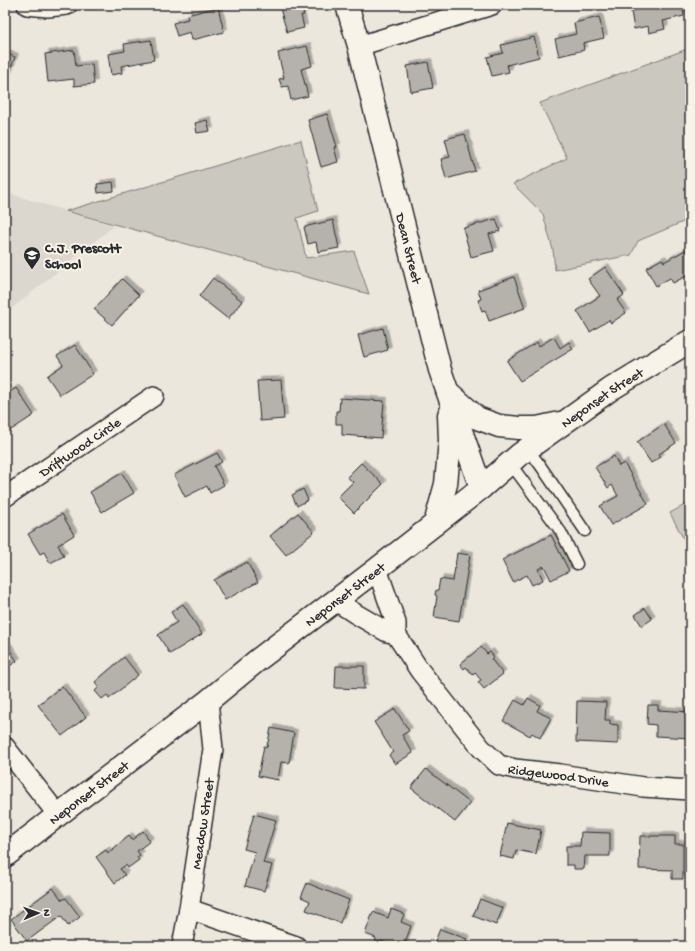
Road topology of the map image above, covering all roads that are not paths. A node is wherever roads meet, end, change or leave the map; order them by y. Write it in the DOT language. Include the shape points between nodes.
graph roads {
  1 [pos="27,5"];
  2 [pos="67,5"];
  3 [pos="347,5"];
  4 [pos="492,5"];
  5 [pos="359,46"];
  6 [pos="690,341"];
  7 [pos="448,391"];
  8 [pos="154,396"];
  9 [pos="565,422"];
  10 [pos="528,449"];
  11 [pos="510,463"];
  12 [pos="481,488"];
  13 [pos="5,497"];
  14 [pos="435,524"];
  15 [pos="585,531"];
  16 [pos="577,564"];
  17 [pos="377,569"];
  18 [pos="336,601"];
  19 [pos="395,633"];
  20 [pos="208,702"];
  21 [pos="5,747"];
  22 [pos="690,790"];
  23 [pos="58,815"];
  24 [pos="5,856"];
  25 [pos="189,909"];
  26 [pos="182,946"];
  27 [pos="296,946"];
  1 -- 2 [label="street"];
  3 -- 5 [label="main road, Dean Street"];
  4 -- 5 [label="street"];
  5 -- 7 [label="main road, Dean Street" via="440,370"];
  6 -- 9 [label="main road, Neponset Street" via="611,389"];
  7 -- 9 [label="main road" via="477,418 499,426 537,428"];
  7 -- 12 [label="main road, Dean Street"];
  7 -- 14 [label="main road" via="450,440 446,484"];
  8 -- 13 [label="street, Driftwood Circle"];
  9 -- 10 [label="main road, Neponset Street"];
  10 -- 11 [label="main road, Neponset Street"];
  10 -- 15 [label="lane"];
  11 -- 12 [label="main road, Neponset Street"];
  11 -- 16 [label="lane" via="561,532"];
  12 -- 14 [label="main road, Neponset Street"];
  14 -- 17 [label="main road, Neponset Street"];
  17 -- 18 [label="main road, Neponset Street"];
  17 -- 19 [label="street, Ridgewood Drive" via="396,623"];
  18 -- 19 [label="street" via="387,632"];
  18 -- 20 [label="main road, Neponset Street" via="259,659"];
  19 -- 22 [label="street, Ridgewood Drive" via="420,671 481,748 499,765 643,787"];
  20 -- 23 [label="main road, Neponset Street"];
  20 -- 25 [label="street, Meadow Street" via="213,749"];
  21 -- 23 [label="street"];
  23 -- 24 [label="main road, Neponset Street"];
  25 -- 26 [label="street, Meadow Street"];
  25 -- 27 [label="street"];
}
